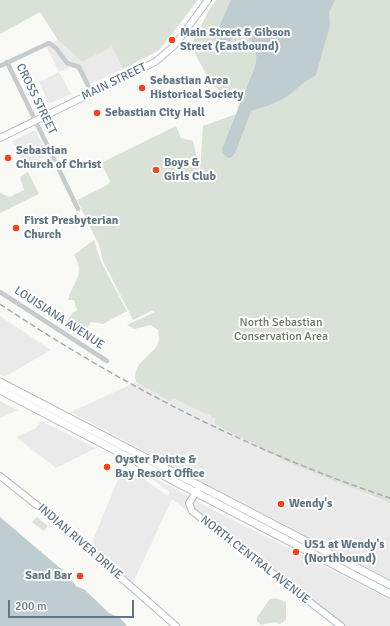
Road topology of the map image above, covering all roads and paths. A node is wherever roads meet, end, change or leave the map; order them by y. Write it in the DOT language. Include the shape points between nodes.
graph roads {
  1 [pos="208,0"];
  2 [pos="7,62"];
  3 [pos="0,66"];
  4 [pos="92,93"];
  5 [pos="35,121"];
  6 [pos="0,138"];
  7 [pos="78,209"];
  8 [pos="0,292"];
  9 [pos="107,360"];
  10 [pos="0,382"];
  11 [pos="0,390"];
  12 [pos="0,476"];
  13 [pos="198,489"];
  14 [pos="286,531"];
  15 [pos="281,537"];
  16 [pos="390,585"];
  17 [pos="390,594"];
  18 [pos="176,626"];
  19 [pos="341,626"];
  1 -- 4 [label="street, MAIN STREET" via="166,54"];
  2 -- 3 [label="street"];
  2 -- 4 [label="street" via="49,44 56,48 67,62 80,67"];
  2 -- 5 [label="street, CROSS STREET"];
  4 -- 5 [label="street, MAIN STREET"];
  5 -- 6 [label="street, MAIN STREET"];
  5 -- 7 [label="street, CROSS STREET"];
  8 -- 9 [label="street, LOUISIANA AVENUE"];
  10 -- 13 [label="main road"];
  11 -- 13 [label="main road"];
  12 -- 18 [label="street, INDIAN RIVER DRIVE" via="59,523"];
  13 -- 14 [label="main road"];
  13 -- 15 [label="main road"];
  13 -- 19 [label="street, NORTH CENTRAL AVENUE" via="189,503 192,512"];
  14 -- 15 [label="street"];
  14 -- 16 [label="main road"];
  15 -- 17 [label="main road"];
}
